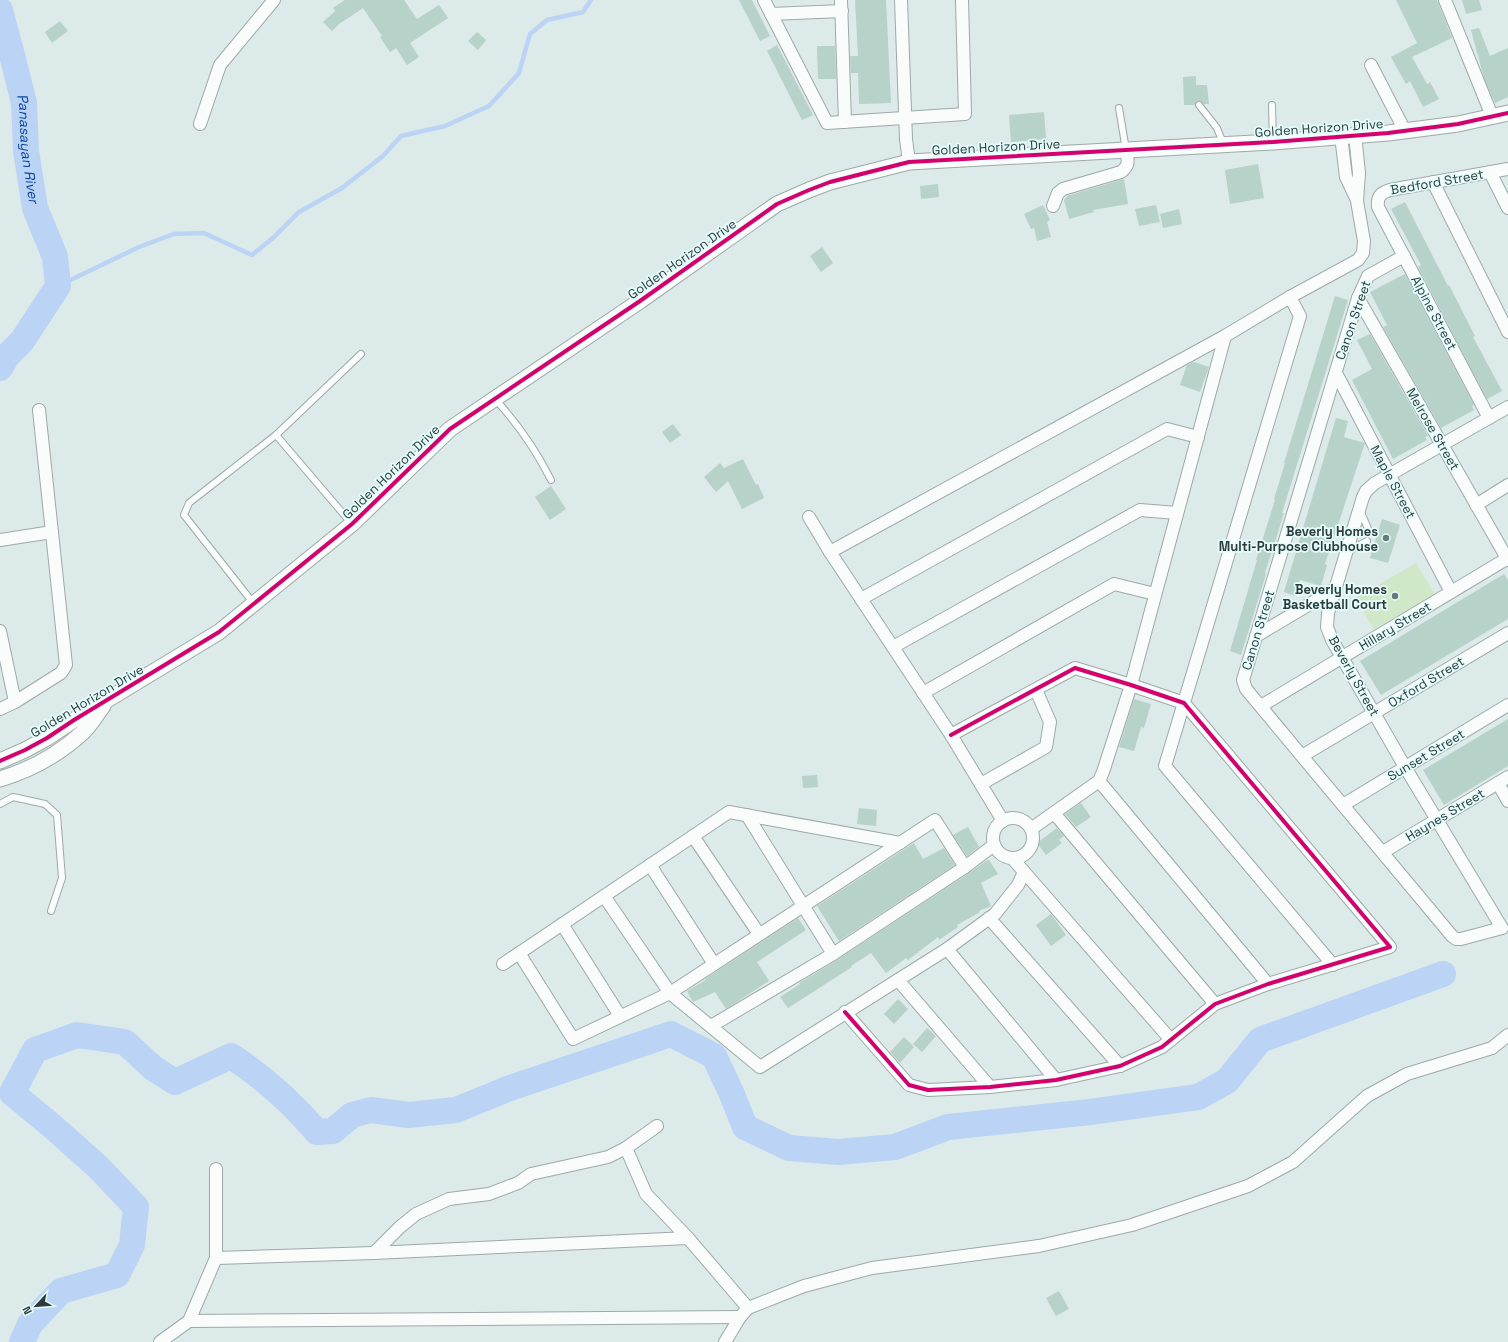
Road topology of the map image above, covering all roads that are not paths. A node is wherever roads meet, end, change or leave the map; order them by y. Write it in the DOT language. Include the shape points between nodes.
graph roads {
  1 [pos="274,0"];
  2 [pos="764,0"];
  3 [pos="902,0"];
  4 [pos="962,0"];
  5 [pos="1445,0"];
  6 [pos="841,6"];
  7 [pos="771,14"];
  8 [pos="1371,65"];
  9 [pos="1199,105"];
  10 [pos="1272,105"];
  11 [pos="1119,108"];
  12 [pos="1508,113"];
  13 [pos="1492,116"];
  14 [pos="906,118"];
  15 [pos="845,122"];
  16 [pos="200,124"];
  17 [pos="1405,131"];
  18 [pos="1348,136"];
  19 [pos="1273,142"];
  20 [pos="1224,145"];
  21 [pos="1126,150"];
  22 [pos="910,162"];
  23 [pos="1508,169"];
  24 [pos="1490,172"];
  25 [pos="1433,182"];
  26 [pos="1053,206"];
  27 [pos="1378,207"];
  28 [pos="1508,208"];
  29 [pos="1404,256"];
  30 [pos="1290,297"];
  31 [pos="1358,298"];
  32 [pos="1508,332"];
  33 [pos="1225,336"];
  34 [pos="361,354"];
  35 [pos="1336,373"];
  36 [pos="495,399"];
  37 [pos="1508,407"];
  38 [pos="39,410"];
  39 [pos="1489,418"];
  40 [pos="276,435"];
  41 [pos="1198,437"];
  42 [pos="1442,445"];
  43 [pos="1390,475"];
  44 [pos="551,480"];
  45 [pos="1508,485"];
  46 [pos="1476,504"];
  47 [pos="1360,509"];
  48 [pos="1177,513"];
  49 [pos="810,517"];
  50 [pos="352,524"];
  51 [pos="1369,531"];
  52 [pos="52,532"];
  53 [pos="0,540"];
  54 [pos="1366,541"];
  55 [pos="830,552"];
  56 [pos="1346,553"];
  57 [pos="1508,559"];
  58 [pos="1335,589"];
  59 [pos="1451,592"];
  60 [pos="1156,594"];
  61 [pos="861,600"];
  62 [pos="254,604"];
  63 [pos="0,632"];
  64 [pos="1508,633"];
  65 [pos="1256,636"];
  66 [pos="893,648"];
  67 [pos="1342,658"];
  68 [pos="1131,684"];
  69 [pos="1036,690"];
  70 [pos="923,693"];
  71 [pos="109,699"];
  72 [pos="15,702"];
  73 [pos="1184,703"];
  74 [pos="1508,705"];
  75 [pos="1261,706"];
  76 [pos="0,709"];
  77 [pos="1374,713"];
  78 [pos="951,735"];
  79 [pos="1302,756"];
  80 [pos="0,761"];
  81 [pos="1405,767"];
  82 [pos="0,779"];
  83 [pos="1503,780"];
  84 [pos="1099,781"];
  85 [pos="981,784"];
  86 [pos="1508,801"];
  87 [pos="0,804"];
  88 [pos="1343,805"];
  89 [pos="1054,813"];
  90 [pos="747,815"];
  91 [pos="1437,820"];
  92 [pos="1003,821"];
  93 [pos="1031,829"];
  94 [pos="693,836"];
  95 [pos="900,843"];
  96 [pos="994,845"];
  97 [pos="1383,852"];
  98 [pos="1012,858"];
  99 [pos="650,865"];
  100 [pos="965,868"];
  101 [pos="1024,872"];
  102 [pos="604,896"];
  103 [pos="803,906"];
  104 [pos="51,911"];
  105 [pos="989,918"];
  106 [pos="562,924"];
  107 [pos="1505,924"];
  108 [pos="759,934"];
  109 [pos="947,949"];
  110 [pos="518,953"];
  111 [pos="832,954"];
  112 [pos="503,964"];
  113 [pos="714,964"];
  114 [pos="1333,965"];
  115 [pos="898,980"];
  116 [pos="1268,984"];
  117 [pos="670,993"];
  118 [pos="1215,1004"];
  119 [pos="845,1012"];
  120 [pos="620,1016"];
  121 [pos="711,1026"];
  122 [pos="1508,1035"];
  123 [pos="1171,1040"];
  124 [pos="1120,1066"];
  125 [pos="1056,1080"];
  126 [pos="990,1087"];
  127 [pos="657,1126"];
  128 [pos="626,1148"];
  129 [pos="216,1169"];
  130 [pos="688,1238"];
  131 [pos="374,1253"];
  132 [pos="216,1258"];
  133 [pos="744,1313"];
  134 [pos="189,1320"];
  135 [pos="160,1342"];
  136 [pos="725,1342"];
  1 -- 16 [label="street" via="220,65"];
  2 -- 7 [label="street"];
  3 -- 14 [label="street"];
  4 -- 14 [label="street" via="965,114"];
  5 -- 13 [label="street"];
  6 -- 7 [label="street"];
  6 -- 15 [label="street"];
  7 -- 15 [label="street" via="827,123"];
  8 -- 17 [label="street"];
  9 -- 20 [label="lane" via="1217,128"];
  10 -- 19 [label="lane"];
  11 -- 21 [label="lane"];
  12 -- 13 [label="street, Golden Horizon Drive"];
  13 -- 17 [label="street, Golden Horizon Drive" via="1458,124"];
  14 -- 15 [label="street"];
  14 -- 22 [label="street"];
  17 -- 18 [label="street, Golden Horizon Drive"];
  18 -- 19 [label="street, Golden Horizon Drive"];
  18 -- 30 [label="street" via="1359,173 1357,201 1364,241 1363,253 1358,260"];
  19 -- 20 [label="street, Golden Horizon Drive"];
  20 -- 21 [label="street, Golden Horizon Drive"];
  21 -- 22 [label="street, Golden Horizon Drive"];
  21 -- 26 [label="street" via="1127,168 1063,189 1058,193"];
  22 -- 36 [label="street, Golden Horizon Drive" via="830,182 777,204"];
  23 -- 24 [label="street, Bedford Street"];
  24 -- 25 [label="street, Bedford Street"];
  24 -- 28 [label="street"];
  25 -- 27 [label="street, Bedford Street" via="1384,192 1380,195"];
  25 -- 32 [label="street"];
  27 -- 29 [label="street, Alpine Street"];
  29 -- 31 [label="street, Canon Street" via="1368,276"];
  29 -- 39 [label="street, Alpine Street"];
  30 -- 33 [label="street"];
  30 -- 73 [label="street" via="1300,316"];
  31 -- 35 [label="street, Canon Street"];
  31 -- 42 [label="street, Melrose Street"];
  33 -- 41 [label="street"];
  33 -- 55 [label="street"];
  34 -- 40 [label="lane"];
  35 -- 43 [label="street, Maple Street"];
  35 -- 65 [label="street, Canon Street"];
  36 -- 44 [label="lane" via="519,428"];
  36 -- 50 [label="street, Golden Horizon Drive" via="450,429"];
  37 -- 39 [label="street, Beverly Street"];
  38 -- 52 [label="street"];
  39 -- 42 [label="street, Beverly Street"];
  40 -- 50 [label="lane"];
  40 -- 62 [label="lane" via="189,503 184,515"];
  41 -- 48 [label="street"];
  41 -- 61 [label="street" via="1167,429"];
  42 -- 43 [label="street, Beverly Street"];
  42 -- 46 [label="street, Melrose Street"];
  43 -- 47 [label="street, Beverly Street" via="1366,491"];
  43 -- 59 [label="street, Maple Street"];
  45 -- 46 [label="street"];
  46 -- 57 [label="street, Melrose Street"];
  47 -- 51 [label="lane"];
  47 -- 56 [label="street, Beverly Street"];
  48 -- 60 [label="street"];
  48 -- 66 [label="street" via="1140,510"];
  49 -- 55 [label="street"];
  50 -- 62 [label="street, Golden Horizon Drive"];
  52 -- 53 [label="street"];
  52 -- 72 [label="street" via="66,665 61,672"];
  54 -- 56 [label="lane"];
  55 -- 61 [label="street"];
  56 -- 58 [label="street, Beverly Street"];
  57 -- 59 [label="street, Hillary Street"];
  58 -- 65 [label="street"];
  58 -- 67 [label="street, Beverly Street" via="1326,627"];
  59 -- 67 [label="street, Hillary Street"];
  60 -- 68 [label="street"];
  60 -- 70 [label="street" via="1114,584"];
  61 -- 66 [label="street"];
  62 -- 71 [label="street, Golden Horizon Drive" via="219,632"];
  63 -- 72 [label="street"];
  64 -- 77 [label="street, Oxford Street"];
  65 -- 75 [label="street, Canon Street" via="1243,680 1246,689"];
  66 -- 70 [label="street"];
  67 -- 75 [label="street, Hillary Street"];
  67 -- 77 [label="street, Beverly Street"];
  68 -- 69 [label="street" via="1075,668"];
  68 -- 73 [label="street"];
  68 -- 84 [label="street"];
  69 -- 78 [label="street"];
  69 -- 85 [label="street" via="1050,722 1046,747"];
  70 -- 78 [label="street"];
  71 -- 80 [label="street, Golden Horizon Drive" via="41,741"];
  71 -- 82 [label="street, Golden Horizon Drive" via="83,733 56,753 33,767"];
  72 -- 76 [label="street"];
  73 -- 114 [label="street" via="1165,766"];
  73 -- 114 [label="street" via="1390,947"];
  74 -- 81 [label="street, Sunset Street"];
  75 -- 79 [label="street, Canon Street"];
  77 -- 79 [label="street, Oxford Street"];
  77 -- 81 [label="street, Beverly Street"];
  78 -- 85 [label="street"];
  79 -- 88 [label="street, Canon Street"];
  81 -- 88 [label="street, Sunset Street"];
  81 -- 91 [label="street, Beverly Street"];
  83 -- 86 [label="street"];
  83 -- 91 [label="street, Haynes Street"];
  84 -- 89 [label="street"];
  84 -- 116 [label="street"];
  85 -- 92 [label="street"];
  87 -- 104 [label="lane" via="14,798 45,804 57,815 62,878"];
  88 -- 97 [label="street, Canon Street"];
  89 -- 93 [label="street"];
  89 -- 118 [label="street"];
  90 -- 94 [label="street" via="729,812"];
  90 -- 95 [label="street"];
  90 -- 103 [label="street"];
  91 -- 97 [label="street, Haynes Street"];
  91 -- 107 [label="street, Beverly Street"];
  92 -- 93 [label="street" via="1016,818"];
  92 -- 96 [label="street" via="993,834"];
  93 -- 98 [label="street" via="1033,836 1030,849 1025,854"];
  94 -- 99 [label="street"];
  94 -- 108 [label="street"];
  95 -- 100 [label="street" via="935,820"];
  95 -- 103 [label="street"];
  96 -- 98 [label="street" via="1001,854"];
  96 -- 100 [label="street"];
  97 -- 107 [label="street, Canon Street" via="1456,939 1467,938"];
  98 -- 101 [label="street"];
  99 -- 102 [label="street"];
  99 -- 113 [label="street"];
  100 -- 111 [label="street"];
  101 -- 105 [label="street" via="1018,885"];
  101 -- 123 [label="street"];
  102 -- 106 [label="street"];
  102 -- 117 [label="street"];
  103 -- 108 [label="street"];
  103 -- 111 [label="street"];
  105 -- 109 [label="street"];
  105 -- 124 [label="street"];
  106 -- 110 [label="street"];
  106 -- 120 [label="street"];
  108 -- 113 [label="street"];
  109 -- 115 [label="street"];
  109 -- 125 [label="street"];
  110 -- 112 [label="street"];
  110 -- 120 [label="street" via="573,1039"];
  111 -- 121 [label="street"];
  113 -- 117 [label="street"];
  114 -- 116 [label="street"];
  115 -- 119 [label="street"];
  115 -- 126 [label="street"];
  116 -- 118 [label="street"];
  117 -- 120 [label="street"];
  117 -- 121 [label="street"];
  118 -- 123 [label="street"];
  119 -- 121 [label="street" via="760,1067"];
  119 -- 126 [label="street" via="909,1085 928,1090"];
  122 -- 133 [label="street" via="1492,1048 1407,1074 1367,1096 1293,1162 1248,1186 1132,1225 1039,1246 872,1268 804,1286"];
  123 -- 124 [label="street" via="1162,1047"];
  124 -- 125 [label="street"];
  125 -- 126 [label="street"];
  127 -- 128 [label="street"];
  128 -- 130 [label="street" via="646,1194"];
  128 -- 131 [label="street" via="608,1157 531,1174 489,1194 449,1199 416,1214"];
  129 -- 132 [label="street"];
  130 -- 131 [label="street"];
  130 -- 133 [label="street"];
  131 -- 132 [label="street"];
  132 -- 134 [label="street"];
  133 -- 134 [label="street"];
  133 -- 136 [label="street"];
  134 -- 135 [label="street"];
}
